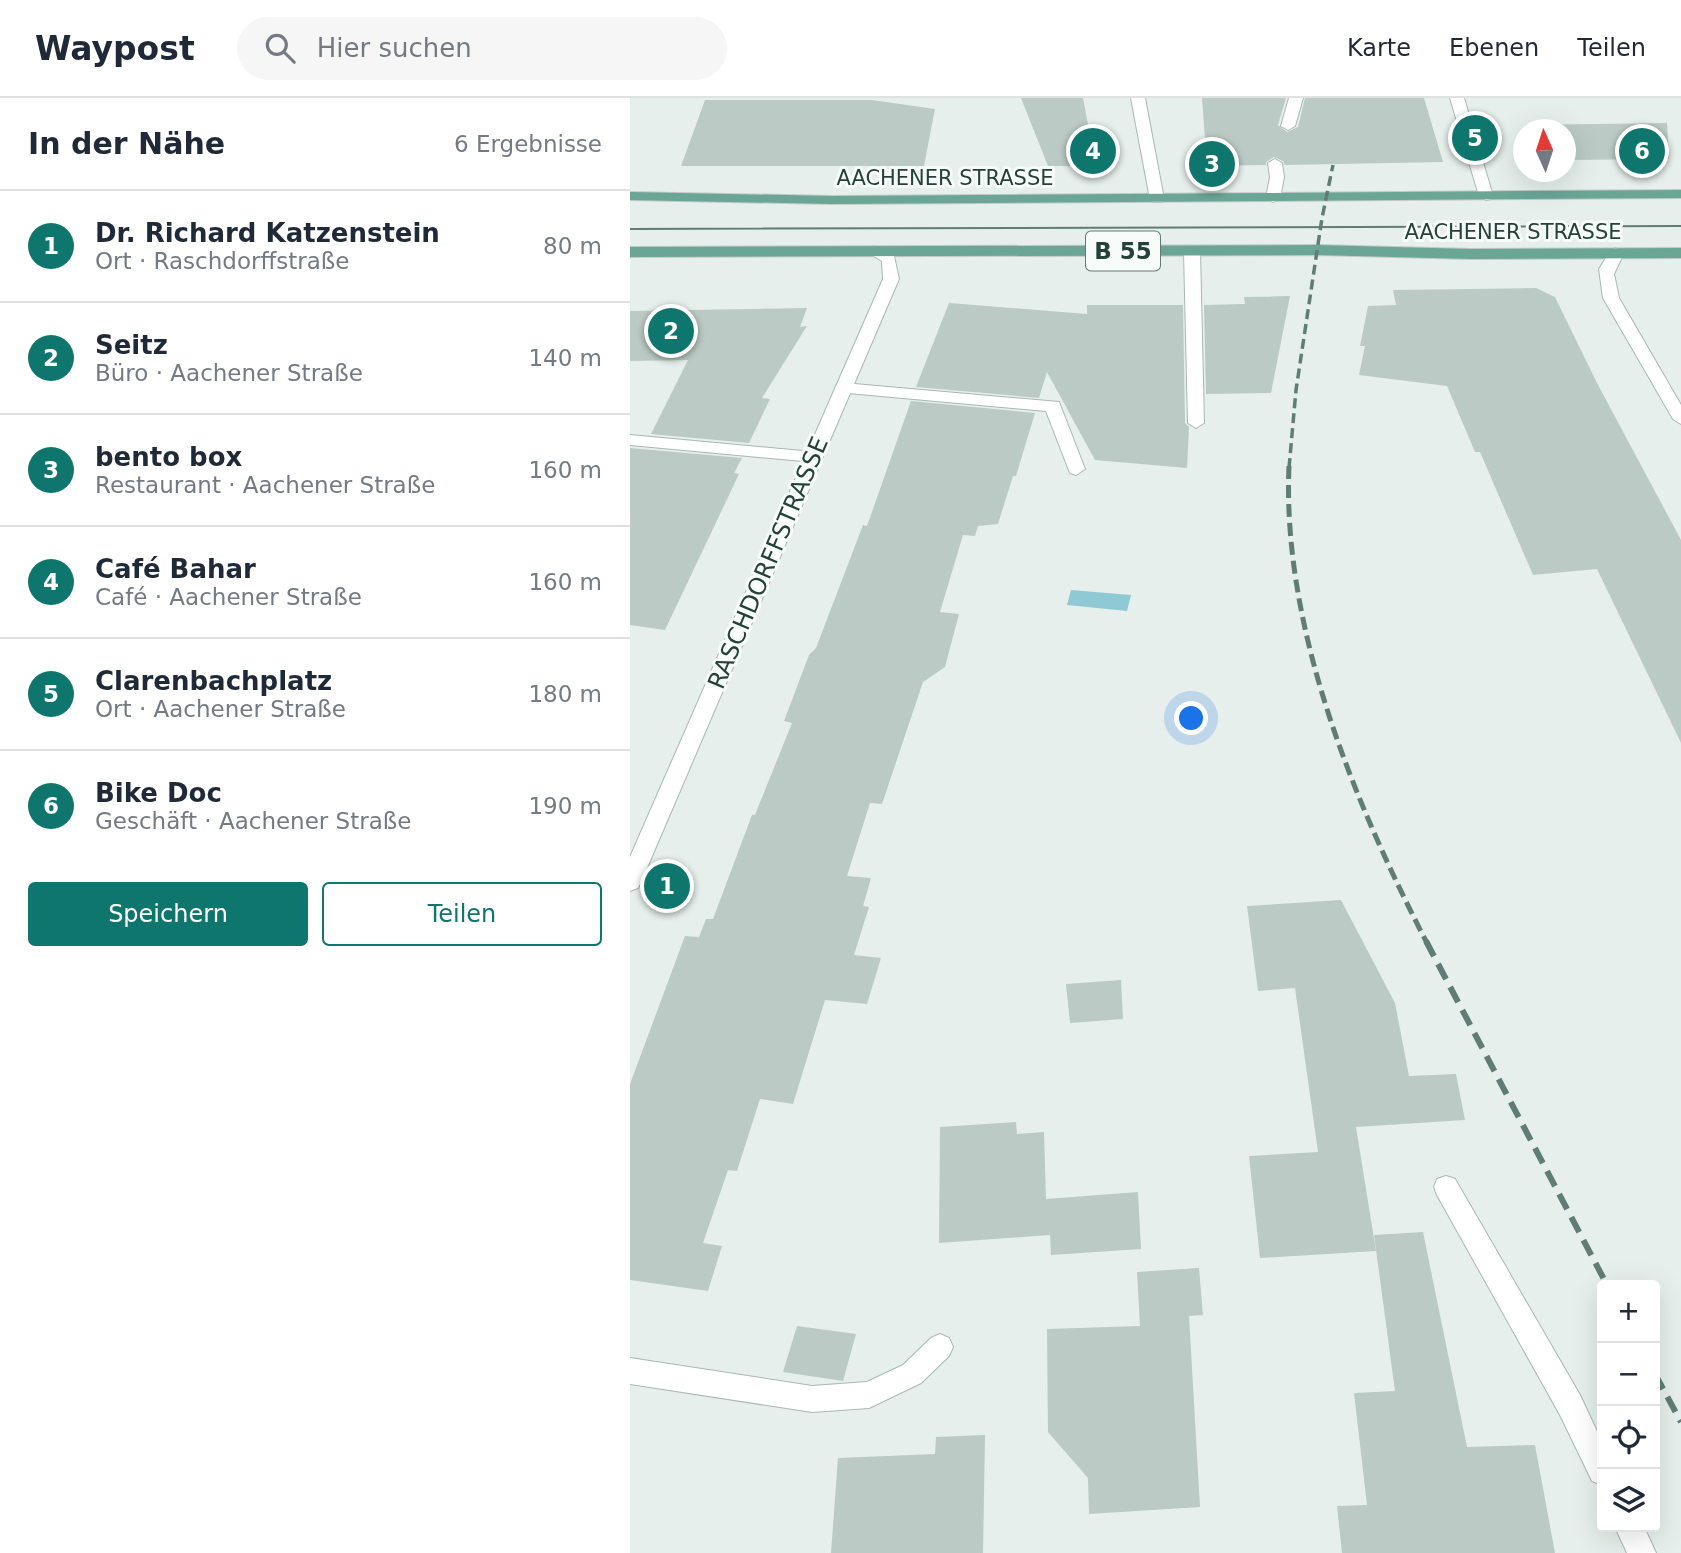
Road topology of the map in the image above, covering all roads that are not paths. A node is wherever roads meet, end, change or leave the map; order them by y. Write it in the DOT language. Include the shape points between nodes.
graph roads {
  1 [pos="1138,98"];
  2 [pos="1296,98"];
  3 [pos="1457,98"];
  4 [pos="1288,126"];
  5 [pos="1275,163"];
  6 [pos="1681,194"];
  7 [pos="630,196"];
  8 [pos="1486,196"];
  9 [pos="1273,198"];
  10 [pos="1157,199"];
  11 [pos="873,251"];
  12 [pos="1192,251"];
  13 [pos="630,252"];
  14 [pos="1616,253"];
  15 [pos="1681,253"];
  16 [pos="844,388"];
  17 [pos="1681,419"];
  18 [pos="1196,423"];
  19 [pos="630,439"];
  20 [pos="814,457"];
  21 [pos="1076,469"];
  22 [pos="630,881"];
  23 [pos="1446,1187"];
  24 [pos="940,1347"];
  25 [pos="630,1371"];
  26 [pos="1601,1469"];
  27 [pos="1632,1532"];
  28 [pos="1642,1553"];
  1 -- 10 [label="street"];
  2 -- 4 [label="street"];
  3 -- 8 [label="street"];
  5 -- 9 [label="street"];
  6 -- 8 [label="main road, AACHENER STRASSE / B 55"];
  7 -- 10 [label="main road, AACHENER STRASSE / B 55"];
  8 -- 9 [label="main road, AACHENER STRASSE / B 55"];
  9 -- 10 [label="main road, AACHENER STRASSE / B 55"];
  11 -- 12 [label="main road, AACHENER STRASSE / B 55"];
  11 -- 13 [label="main road, AACHENER STRASSE / B 55"];
  11 -- 16 [label="street, RASCHDORFFSTRASSE" via="889,259 891,279"];
  12 -- 14 [label="main road, AACHENER STRASSE / B 55"];
  12 -- 18 [label="street"];
  14 -- 15 [label="main road, AACHENER STRASSE / B 55"];
  14 -- 17 [label="street" via="1604,276 1611,298"];
  16 -- 20 [label="street, RASCHDORFFSTRASSE"];
  16 -- 21 [label="street" via="1053,406"];
  19 -- 20 [label="street"];
  20 -- 22 [label="street, RASCHDORFFSTRASSE"];
  23 -- 26 [label="street" via="1570,1405"];
  24 -- 25 [label="street" via="912,1374 869,1395 812,1399"];
  27 -- 28 [label="street"];
}
